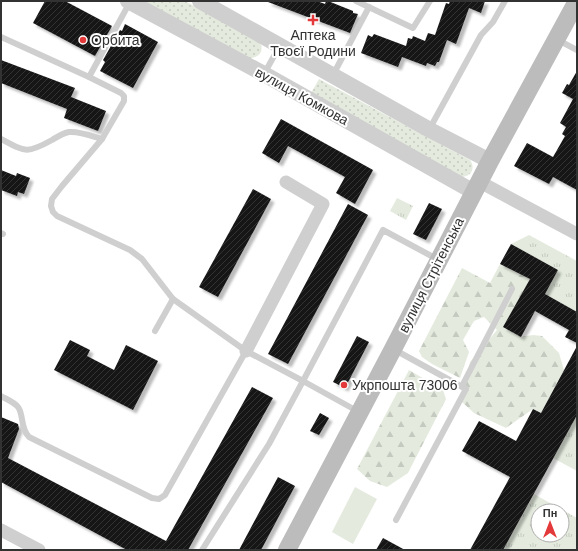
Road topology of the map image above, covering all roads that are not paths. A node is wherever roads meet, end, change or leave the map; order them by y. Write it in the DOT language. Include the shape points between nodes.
graph roads {
  1 [pos="200,1"];
  2 [pos="356,1"];
  3 [pos="430,1"];
  4 [pos="505,1"];
  5 [pos="577,1"];
  6 [pos="129,2"];
  7 [pos="369,7"];
  8 [pos="1,37"];
  9 [pos="557,39"];
  10 [pos="280,45"];
  11 [pos="577,50"];
  12 [pos="264,74"];
  13 [pos="333,75"];
  14 [pos="89,77"];
  15 [pos="430,130"];
  16 [pos="1,139"];
  17 [pos="102,139"];
  18 [pos="490,161"];
  19 [pos="286,182"];
  20 [pos="477,187"];
  21 [pos="577,234"];
  22 [pos="439,260"];
  23 [pos="512,290"];
  24 [pos="173,299"];
  25 [pos="155,331"];
  26 [pos="393,349"];
  27 [pos="246,351"];
  28 [pos="303,381"];
  29 [pos="462,386"];
  30 [pos="1,396"];
  31 [pos="360,412"];
  32 [pos="396,520"];
  33 [pos="1,530"];
  34 [pos="39,550"];
  35 [pos="202,550"];
  36 [pos="287,550"];
  1 -- 10 [label="street"];
  2 -- 7 [label="lane"];
  3 -- 7 [label="lane" via="414,28"];
  4 -- 15 [label="lane" via="493,22 481,35"];
  5 -- 9 [label="main road, вулиця Стрітенська"];
  6 -- 12 [label="street, вулиця Комкова"];
  6 -- 14 [label="lane"];
  7 -- 13 [label="lane"];
  8 -- 14 [label="lane"];
  9 -- 11 [label="lane"];
  9 -- 18 [label="main road, вулиця Стрітенська"];
  10 -- 12 [label="lane"];
  10 -- 13 [label="street"];
  12 -- 20 [label="street, вулиця Комкова"];
  13 -- 15 [label="street"];
  14 -- 17 [label="lane" via="121,92 124,96 124,101"];
  15 -- 18 [label="street"];
  16 -- 17 [label="lane" via="20,149 30,150 69,132"];
  17 -- 24 [label="lane" via="52,199 53,212 130,250 142,260"];
  18 -- 20 [label="main road, вулиця Стрітенська"];
  19 -- 27 [label="street" via="323,204"];
  20 -- 21 [label="street, вулиця Комкова"];
  20 -- 22 [label="main road, вулиця Стрітенська"];
  22 -- 26 [label="main road, вулиця Стрітенська"];
  22 -- 28 [label="lane" via="384,230"];
  23 -- 29 [label="lane"];
  24 -- 25 [label="lane"];
  24 -- 27 [label="lane"];
  26 -- 29 [label="lane"];
  26 -- 31 [label="main road, вулиця Стрітенська"];
  27 -- 28 [label="lane"];
  27 -- 30 [label="lane" via="165,495 159,498 152,498 29,437 18,406"];
  28 -- 31 [label="lane"];
  28 -- 35 [label="lane" via="269,444"];
  29 -- 32 [label="lane" via="466,389"];
  31 -- 36 [label="main road, вулиця Стрітенська"];
  33 -- 34 [label="street"];
}
